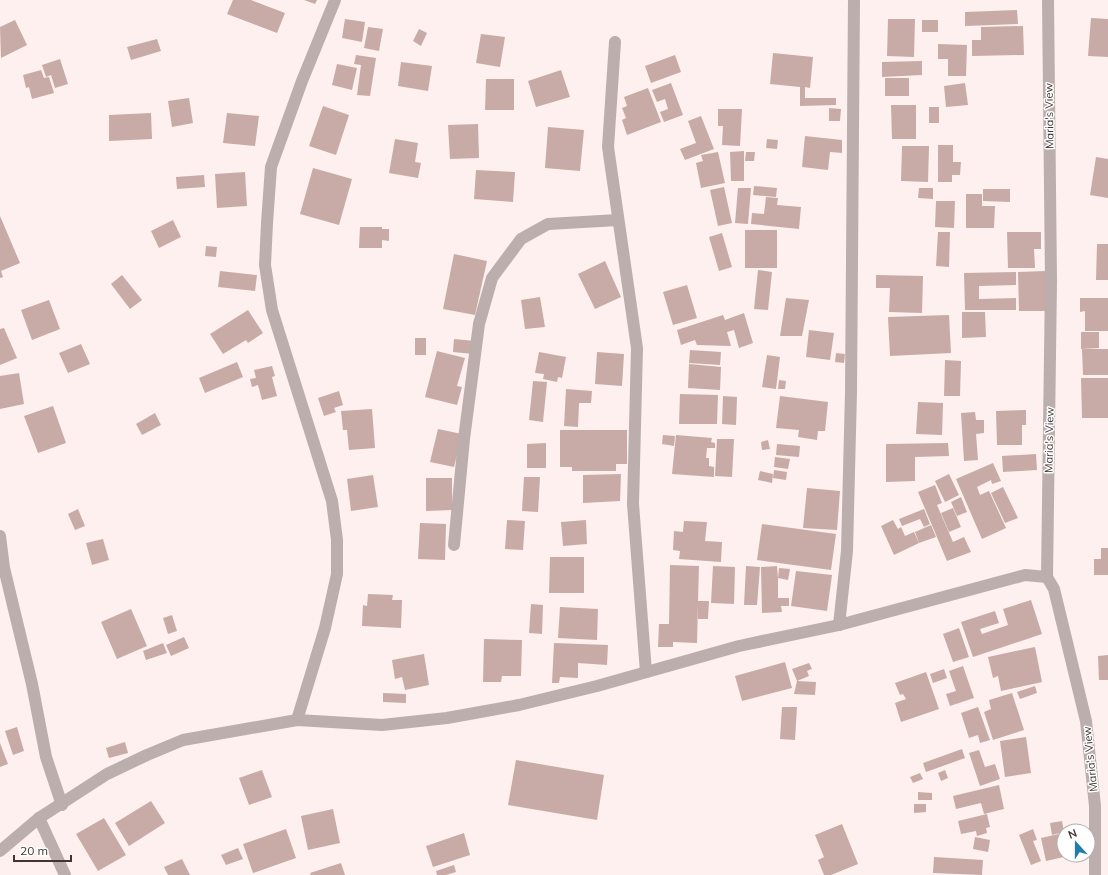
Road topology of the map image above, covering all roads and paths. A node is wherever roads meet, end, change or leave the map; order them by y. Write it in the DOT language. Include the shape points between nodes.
graph roads {
  1 [pos="335,0"];
  2 [pos="854,0"];
  3 [pos="1048,0"];
  4 [pos="615,42"];
  5 [pos="618,220"];
  6 [pos="0,536"];
  7 [pos="454,545"];
  8 [pos="1047,577"];
  9 [pos="839,625"];
  10 [pos="646,672"];
  11 [pos="297,720"];
  12 [pos="62,804"];
  13 [pos="39,818"];
  14 [pos="0,851"];
  15 [pos="65,875"];
  16 [pos="1095,875"];
  1 -- 11 [label="street" via="271,167 267,223 265,265 272,310 332,501 337,540 337,574 325,628"];
  2 -- 9 [label="street" via="854,250 850,456 847,551"];
  3 -- 8 [label="street, Maria's View" via="1051,281"];
  4 -- 5 [label="street" via="608,147"];
  5 -- 7 [label="street" via="548,224 521,239 492,278 479,324"];
  5 -- 10 [label="street" via="637,348 633,504"];
  6 -- 12 [label="street" via="4,568 32,684 46,757"];
  8 -- 9 [label="street" via="1025,575"];
  8 -- 16 [label="street, Maria's View" via="1054,589 1086,721 1094,806"];
  9 -- 10 [label="street" via="740,646"];
  10 -- 11 [label="street" via="519,705 447,718 382,725"];
  11 -- 12 [label="street" via="183,740 107,774"];
  12 -- 13 [label="street"];
  13 -- 14 [label="street"];
  13 -- 15 [label="street"];
}
